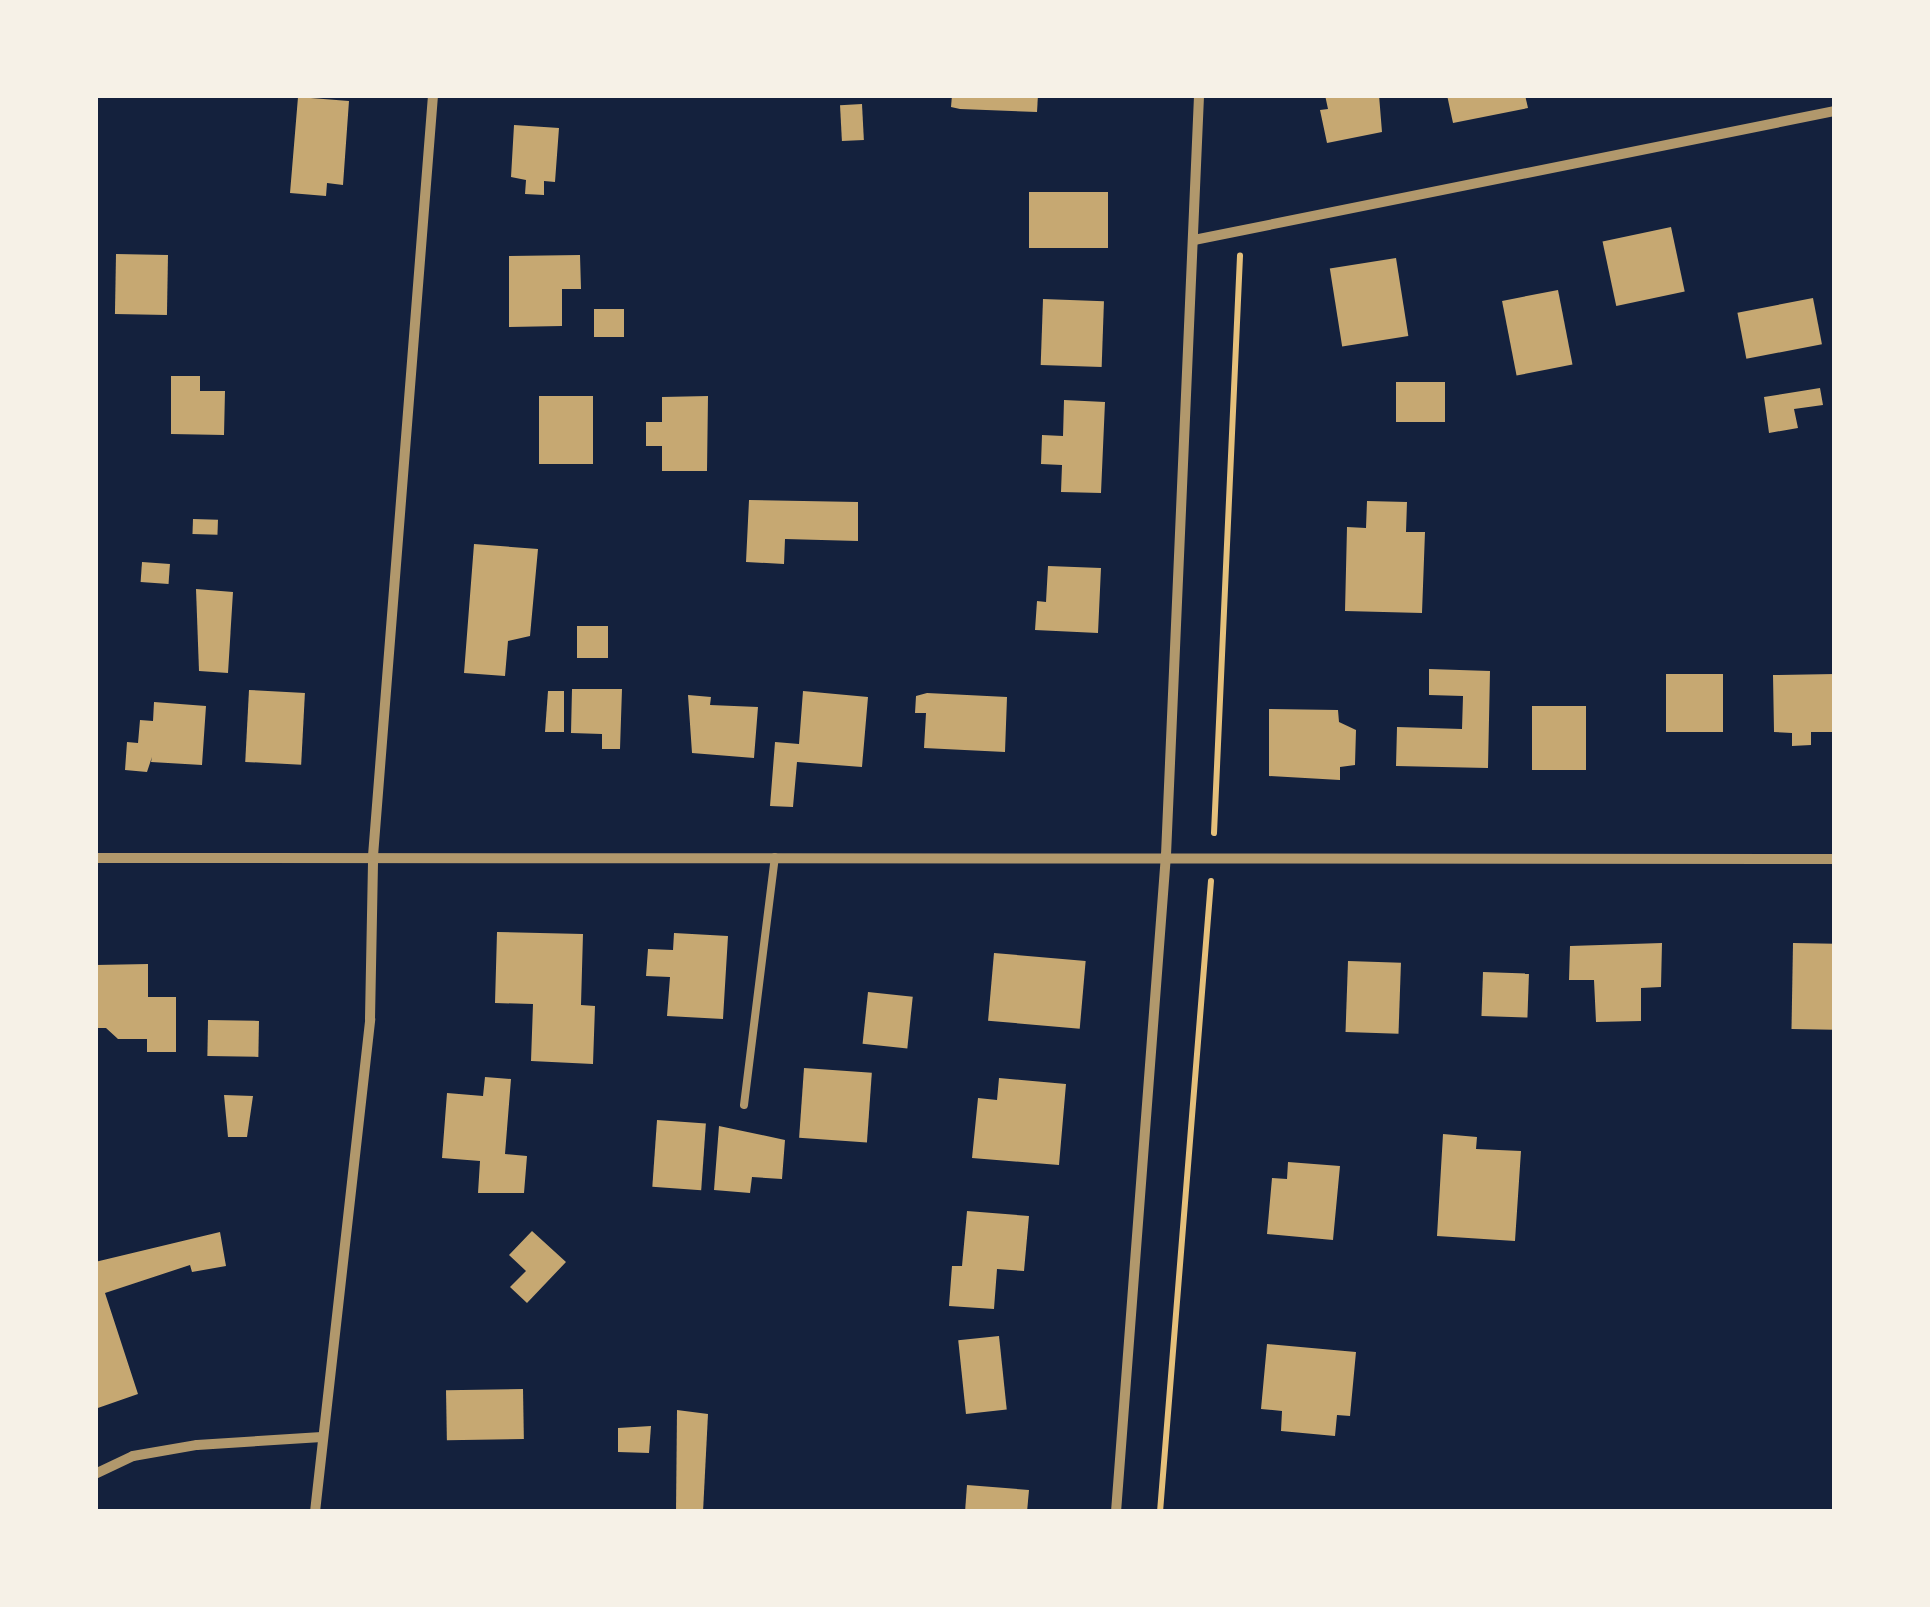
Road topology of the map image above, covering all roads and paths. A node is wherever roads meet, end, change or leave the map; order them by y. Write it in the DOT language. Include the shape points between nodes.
graph roads {
  1 [pos="433,95"];
  2 [pos="564,95"];
  3 [pos="628,95"];
  4 [pos="1199,95"];
  5 [pos="1835,110"];
  6 [pos="1194,240"];
  7 [pos="1166,855"];
  8 [pos="374,856"];
  9 [pos="775,857"];
  10 [pos="95,858"];
  11 [pos="1835,859"];
  12 [pos="744,1105"];
  13 [pos="322,1438"];
  14 [pos="95,1474"];
  15 [pos="315,1512"];
  16 [pos="1116,1512"];
  1 -- 8 [label="street"];
  2 -- 3 [label="path"];
  4 -- 6 [label="street"];
  5 -- 6 [label="street"];
  6 -- 7 [label="street"];
  7 -- 9 [label="street"];
  7 -- 11 [label="street"];
  7 -- 16 [label="street"];
  8 -- 9 [label="street"];
  8 -- 10 [label="street"];
  8 -- 13 [label="street" via="370,1019"];
  9 -- 12 [label="lane"];
  13 -- 14 [label="street" via="197,1445 134,1456"];
  13 -- 15 [label="street"];
}
